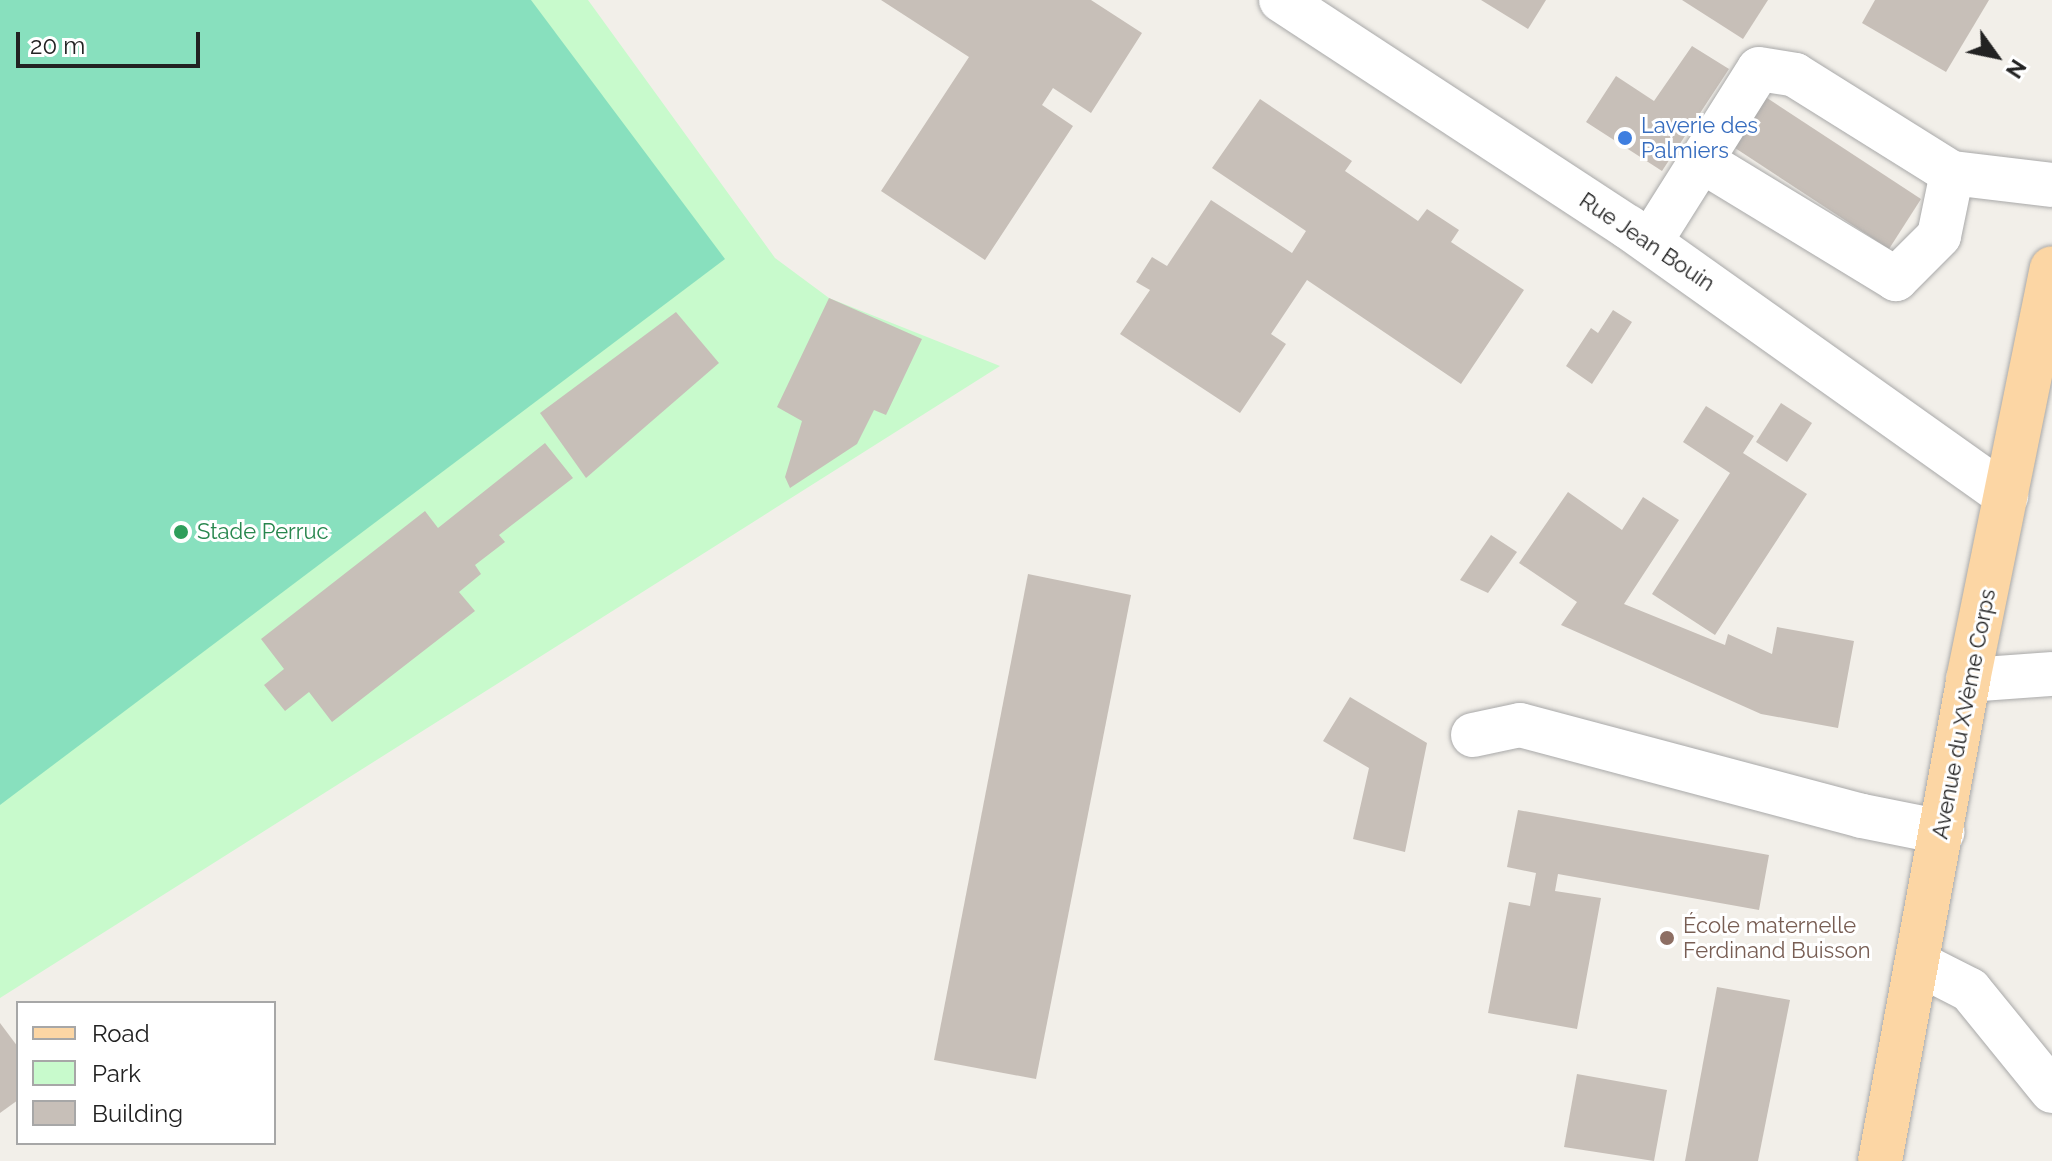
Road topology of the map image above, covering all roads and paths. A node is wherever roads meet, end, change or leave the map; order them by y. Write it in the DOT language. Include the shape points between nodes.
graph roads {
  1 [pos="1281,0"];
  2 [pos="1702,161"];
  3 [pos="1952,173"];
  4 [pos="2052,185"];
  5 [pos="1650,242"];
  6 [pos="2052,268"];
  7 [pos="2006,496"];
  8 [pos="2052,674"];
  9 [pos="1968,680"];
  10 [pos="1473,735"];
  11 [pos="1942,832"];
  12 [pos="1919,964"];
  13 [pos="2052,1091"];
  14 [pos="1880,1161"];
  1 -- 5 [label="street, Rue Jean Bouin"];
  2 -- 3 [label="street" via="1759,69 1795,75"];
  2 -- 3 [label="street" via="1896,279 1939,236"];
  2 -- 5 [label="street"];
  3 -- 4 [label="street"];
  5 -- 7 [label="street, Rue Jean Bouin"];
  6 -- 7 [label="main road, Avenue du XVème Corps"];
  7 -- 9 [label="main road, Avenue du XVème Corps"];
  8 -- 9 [label="street"];
  9 -- 11 [label="main road, Avenue du XVème Corps"];
  10 -- 11 [label="street" via="1520,725 1862,816"];
  11 -- 12 [label="main road, Avenue du XVème Corps"];
  12 -- 13 [label="street" via="1970,990"];
  12 -- 14 [label="main road, Avenue du XVème Corps"];
}
